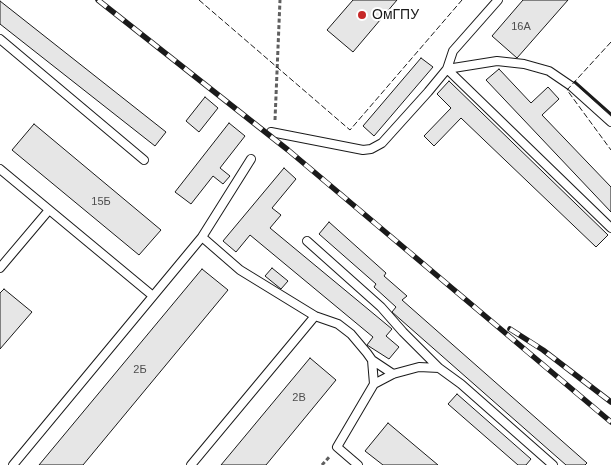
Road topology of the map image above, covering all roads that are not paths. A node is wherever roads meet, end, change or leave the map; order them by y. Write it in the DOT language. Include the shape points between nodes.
graph roads {
  1 [pos="498,0"];
  2 [pos="0,39"];
  3 [pos="447,69"];
  4 [pos="611,122"];
  5 [pos="271,132"];
  6 [pos="251,159"];
  7 [pos="144,160"];
  8 [pos="0,169"];
  9 [pos="49,210"];
  10 [pos="611,228"];
  11 [pos="202,237"];
  12 [pos="307,241"];
  13 [pos="0,268"];
  14 [pos="153,296"];
  15 [pos="315,316"];
  16 [pos="372,360"];
  17 [pos="439,368"];
  18 [pos="394,374"];
  19 [pos="374,384"];
  20 [pos="13,465"];
  21 [pos="191,465"];
  22 [pos="358,465"];
  23 [pos="553,465"];
  1 -- 3 [label="lane" via="453,51"];
  2 -- 7 [label="lane"];
  3 -- 4 [label="lane" via="497,61 549,71"];
  3 -- 5 [label="lane" via="382,143 371,149"];
  3 -- 10 [label="lane"];
  6 -- 11 [label="lane"];
  8 -- 9 [label="lane"];
  9 -- 13 [label="lane"];
  9 -- 14 [label="lane"];
  11 -- 14 [label="lane"];
  11 -- 15 [label="lane" via="240,270"];
  12 -- 17 [label="lane" via="381,307"];
  14 -- 20 [label="lane"];
  15 -- 16 [label="lane" via="338,324 351,334"];
  15 -- 21 [label="lane"];
  16 -- 18 [label="lane"];
  16 -- 19 [label="lane"];
  17 -- 18 [label="lane" via="419,368"];
  17 -- 23 [label="lane" via="462,384"];
  18 -- 19 [label="lane"];
  19 -- 22 [label="lane" via="337,447"];
}
